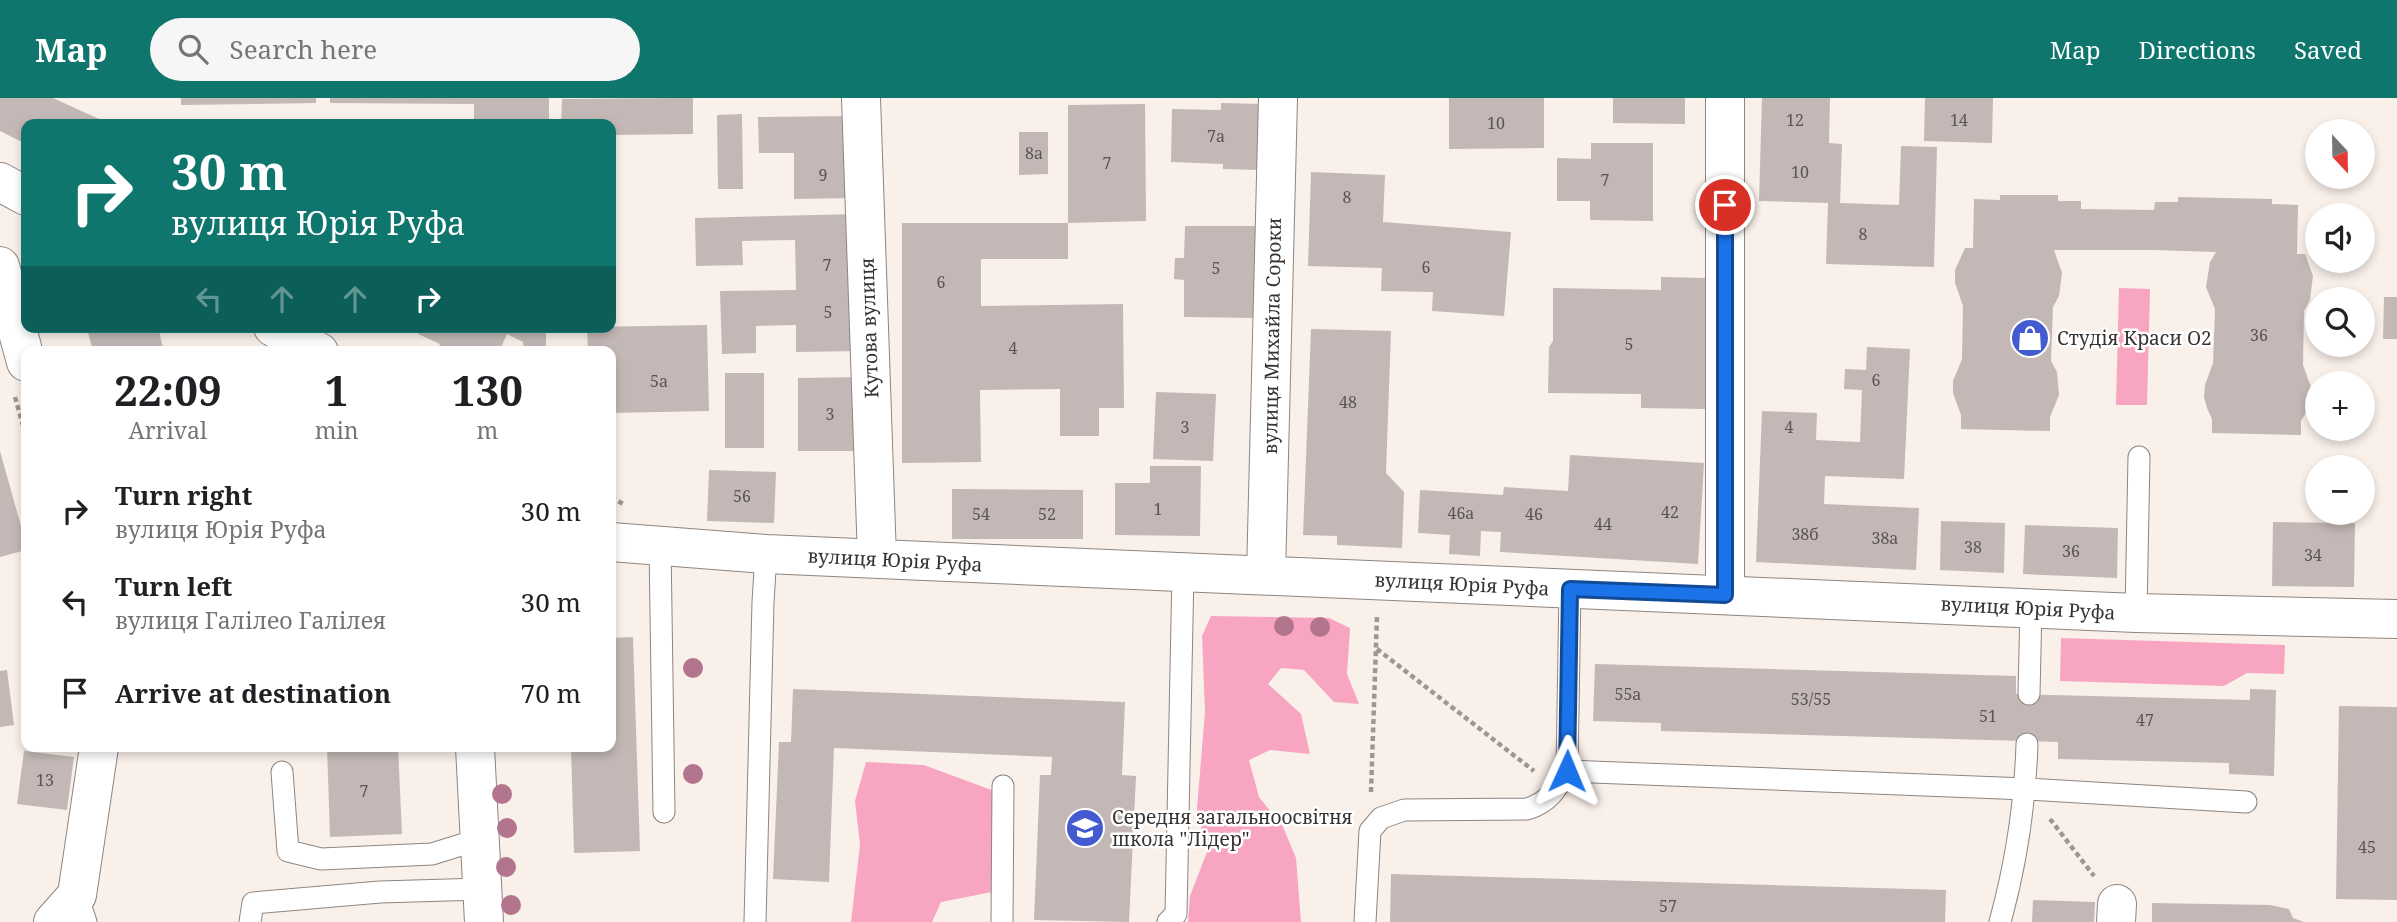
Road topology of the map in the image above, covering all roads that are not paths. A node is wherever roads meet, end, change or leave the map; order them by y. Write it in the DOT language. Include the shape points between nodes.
graph roads {
  1 [pos="861,98"];
  2 [pos="1278,98"];
  3 [pos="1725,98"];
  4 [pos="0,182"];
  5 [pos="21,193"];
  6 [pos="0,266"];
  7 [pos="284,333"];
  8 [pos="22,346"];
  9 [pos="308,346"];
  10 [pos="2139,457"];
  11 [pos="616,517"];
  12 [pos="616,542"];
  13 [pos="660,545"];
  14 [pos="766,554"];
  15 [pos="877,558"];
  16 [pos="1183,572"];
  17 [pos="1266,575"];
  18 [pos="1570,589"];
  19 [pos="1725,595"];
  20 [pos="2031,607"];
  21 [pos="2136,613"];
  22 [pos="2397,620"];
  23 [pos="2029,694"];
  24 [pos="2027,744"];
  25 [pos="98,752"];
  26 [pos="475,752"];
  27 [pos="282,772"];
  28 [pos="1562,780"];
  29 [pos="1003,786"];
  30 [pos="2026,789"];
  31 [pos="2246,802"];
  32 [pos="664,812"];
  33 [pos="480,839"];
  34 [pos="483,906"];
  35 [pos="72,913"];
  36 [pos="250,922"];
  37 [pos="755,922"];
  38 [pos="1002,922"];
  39 [pos="1168,922"];
  40 [pos="1365,922"];
  41 [pos="2000,922"];
  1 -- 15 [label="street, Кутова вулиця"];
  2 -- 17 [label="street, вулиця Михайла Сороки"];
  3 -- 19 [label="street"];
  4 -- 5 [label="street"];
  6 -- 8 [label="street"];
  7 -- 9 [label="street"];
  10 -- 21 [label="lane"];
  11 -- 13 [label="street"];
  12 -- 13 [label="street, вулиця Юрія Руфа"];
  13 -- 14 [label="street, вулиця Юрія Руфа"];
  13 -- 32 [label="lane"];
  14 -- 15 [label="street, вулиця Юрія Руфа"];
  14 -- 37 [label="lane"];
  15 -- 16 [label="street, вулиця Юрія Руфа"];
  16 -- 17 [label="street, вулиця Юрія Руфа"];
  16 -- 39 [label="lane" via="1177,914"];
  17 -- 18 [label="street, вулиця Юрія Руфа"];
  18 -- 19 [label="street, вулиця Юрія Руфа"];
  18 -- 28 [label="lane"];
  19 -- 20 [label="street, вулиця Юрія Руфа"];
  20 -- 21 [label="street, вулиця Юрія Руфа"];
  20 -- 23 [label="lane"];
  21 -- 22 [label="street, вулиця Юрія Руфа"];
  24 -- 30 [label="lane"];
  25 -- 35 [label="street"];
  26 -- 33 [label="street"];
  27 -- 33 [label="lane" via="288,851 321,859 432,853"];
  28 -- 30 [label="lane"];
  28 -- 40 [label="lane" via="1542,804 1527,809 1404,810 1381,818 1370,831"];
  29 -- 38 [label="lane"];
  30 -- 31 [label="lane"];
  30 -- 41 [label="lane" via="2012,880"];
  33 -- 34 [label="street"];
  34 -- 36 [label="lane" via="380,892 253,903"];
}
